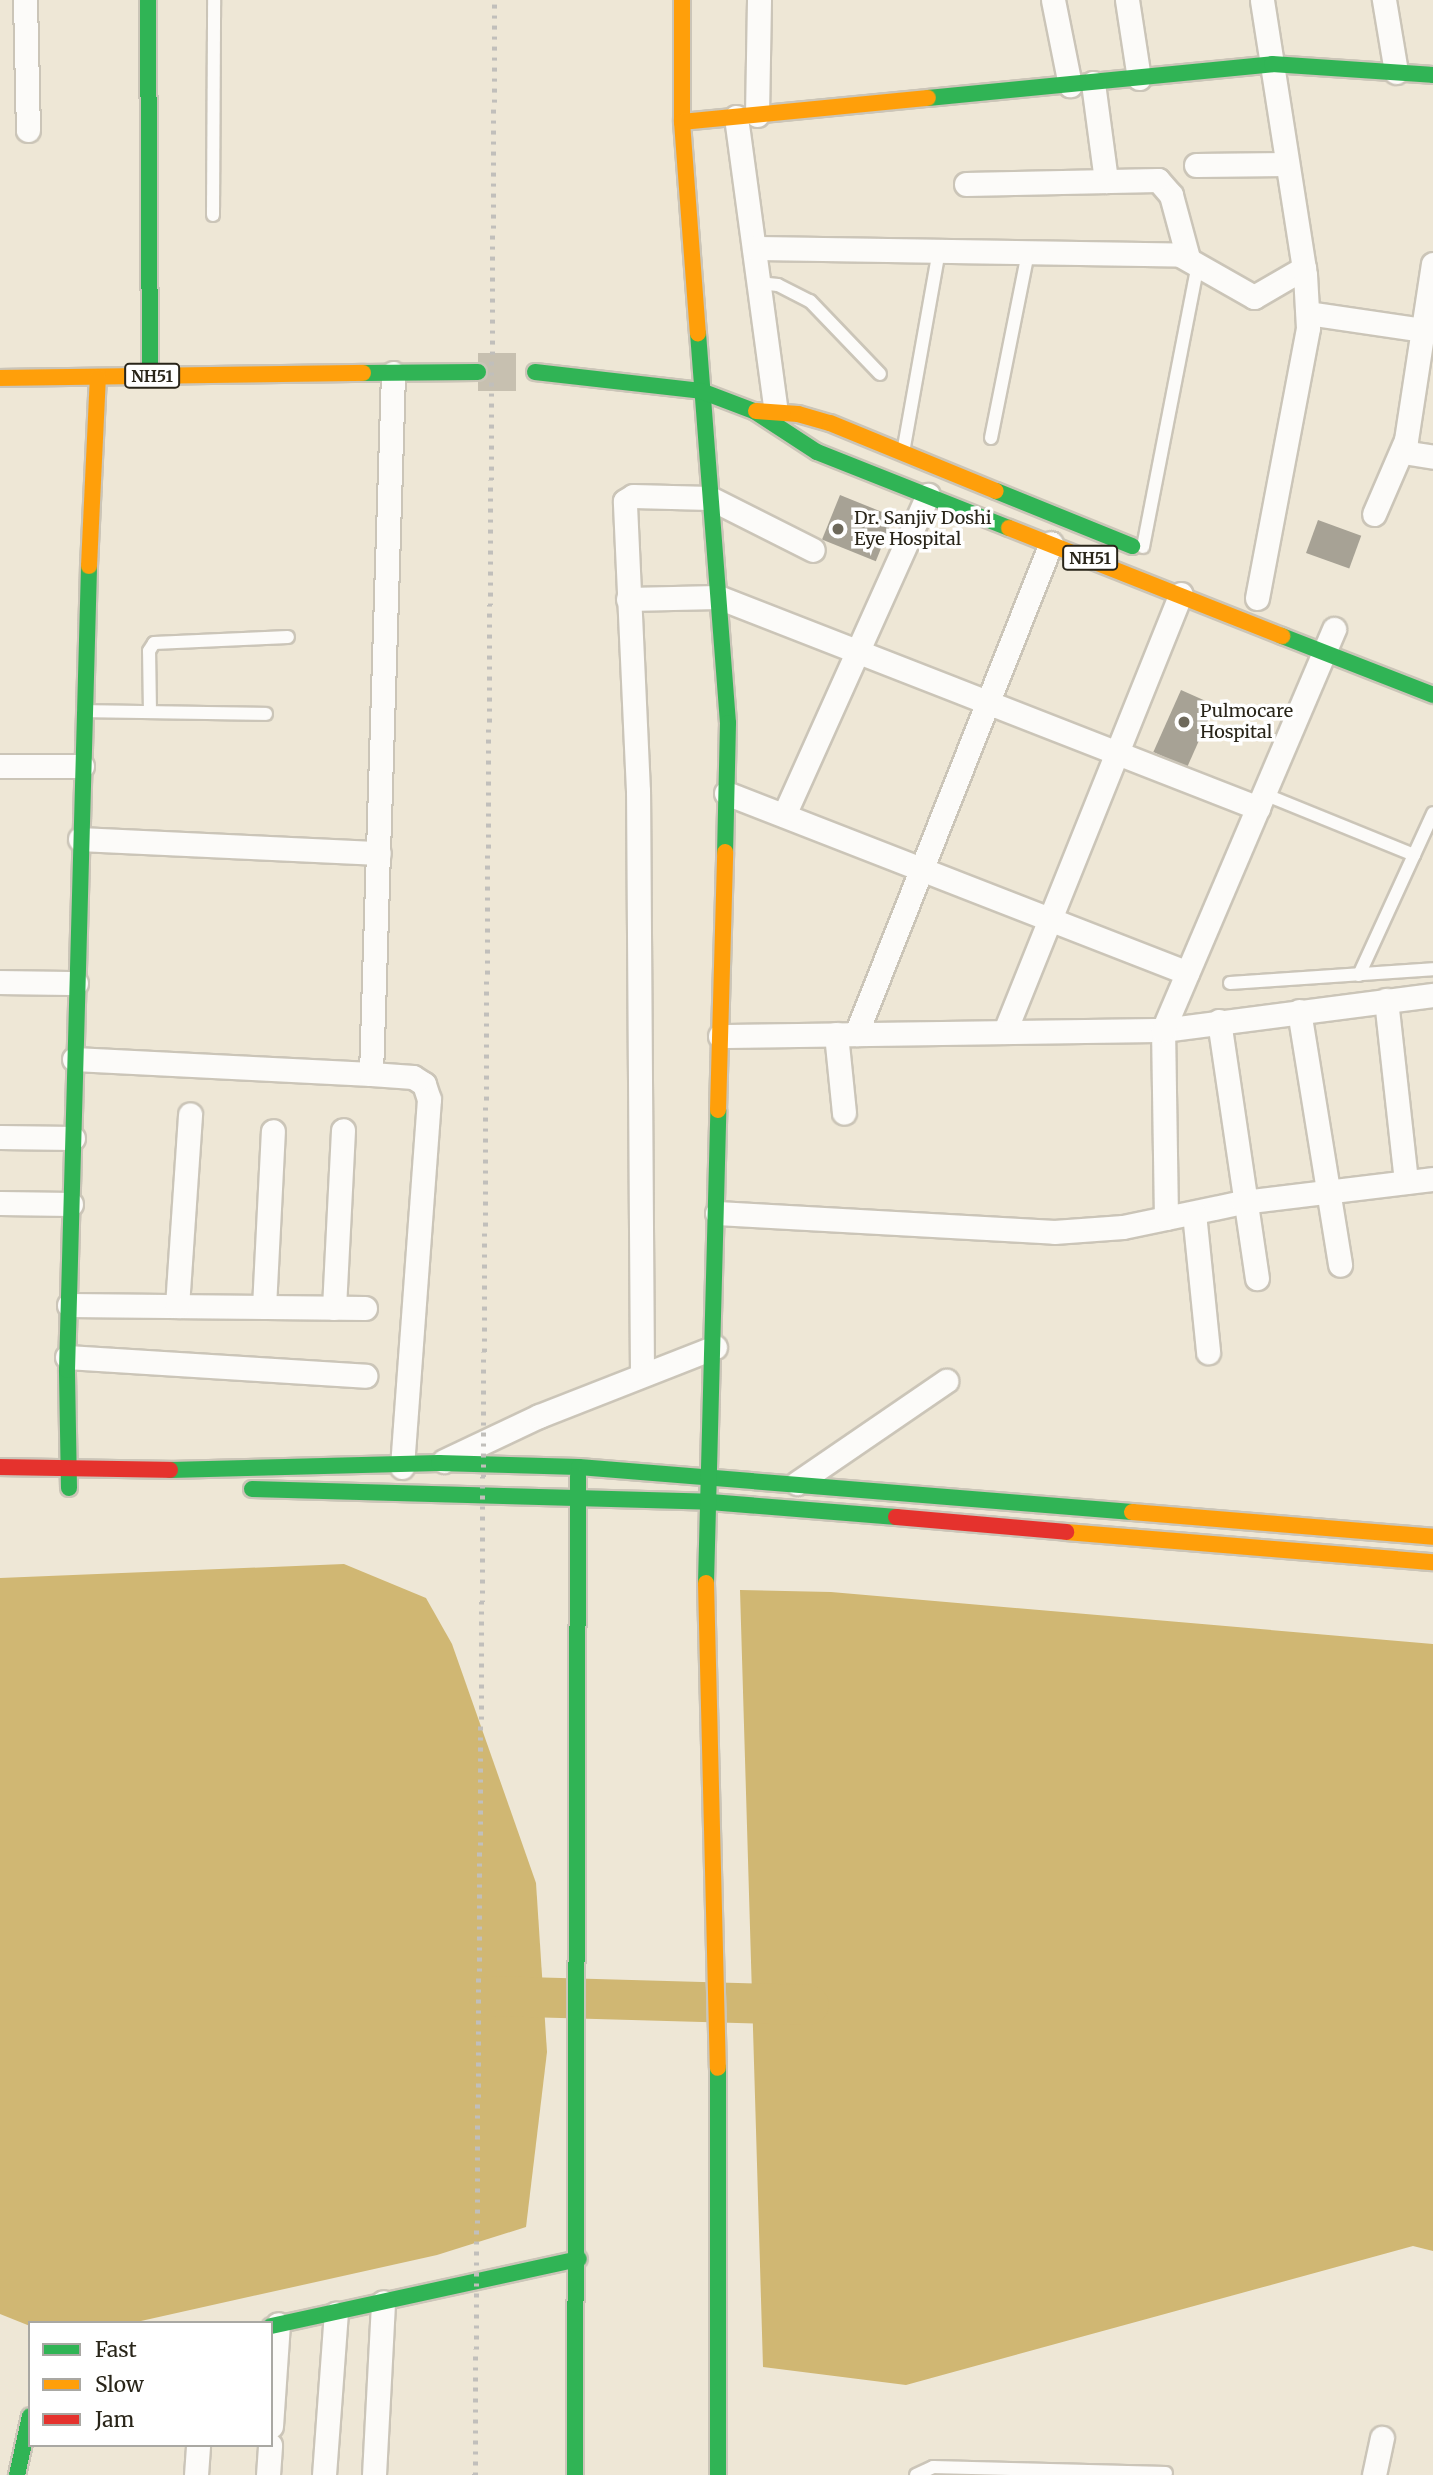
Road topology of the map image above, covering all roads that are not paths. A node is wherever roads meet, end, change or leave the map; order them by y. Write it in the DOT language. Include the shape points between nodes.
graph roads {
  1 [pos="25,0"];
  2 [pos="148,0"];
  3 [pos="214,0"];
  4 [pos="682,0"];
  5 [pos="759,0"];
  6 [pos="1053,0"];
  7 [pos="1127,0"];
  8 [pos="1262,0"];
  9 [pos="1384,0"];
  10 [pos="1272,64"];
  11 [pos="1396,72"];
  12 [pos="1433,75"];
  13 [pos="1139,78"];
  14 [pos="1093,83"];
  15 [pos="1070,85"];
  16 [pos="747,116"];
  17 [pos="682,122"];
  18 [pos="28,130"];
  19 [pos="1287,164"];
  20 [pos="1196,165"];
  21 [pos="1106,181"];
  22 [pos="966,184"];
  23 [pos="213,215"];
  24 [pos="754,248"];
  25 [pos="939,251"];
  26 [pos="1028,252"];
  27 [pos="1193,260"];
  28 [pos="1433,264"];
  29 [pos="1304,268"];
  30 [pos="759,283"];
  31 [pos="1308,313"];
  32 [pos="1423,330"];
  33 [pos="478,372"];
  34 [pos="535,372"];
  35 [pos="393,373"];
  36 [pos="880,374"];
  37 [pos="150,376"];
  38 [pos="98,377"];
  39 [pos="0,378"];
  40 [pos="701,391"];
  41 [pos="765,412"];
  42 [pos="991,438"];
  43 [pos="903,452"];
  44 [pos="1403,452"];
  45 [pos="1433,457"];
  46 [pos="928,495"];
  47 [pos="710,498"];
  48 [pos="1374,514"];
  49 [pos="1051,543"];
  50 [pos="813,550"];
  51 [pos="1149,554"];
  52 [pos="1181,594"];
  53 [pos="718,597"];
  54 [pos="1257,598"];
  55 [pos="628,599"];
  56 [pos="1336,630"];
  57 [pos="288,637"];
  58 [pos="857,651"];
  59 [pos="1324,652"];
  60 [pos="1433,695"];
  61 [pos="986,702"];
  62 [pos="83,711"];
  63 [pos="150,712"];
  64 [pos="266,714"];
  65 [pos="1117,753"];
  66 [pos="0,766"];
  67 [pos="82,766"];
  68 [pos="726,793"];
  69 [pos="1261,801"];
  70 [pos="1433,813"];
  71 [pos="784,815"];
  72 [pos="80,839"];
  73 [pos="379,853"];
  74 [pos="1414,855"];
  75 [pos="919,868"];
  76 [pos="1050,919"];
  77 [pos="1433,970"];
  78 [pos="1187,973"];
  79 [pos="1359,975"];
  80 [pos="0,982"];
  81 [pos="76,983"];
  82 [pos="1230,983"];
  83 [pos="1433,995"];
  84 [pos="1386,1000"];
  85 [pos="1299,1011"];
  86 [pos="1219,1021"];
  87 [pos="1163,1030"];
  88 [pos="1005,1031"];
  89 [pos="846,1034"];
  90 [pos="720,1036"];
  91 [pos="74,1059"];
  92 [pos="371,1074"];
  93 [pos="844,1113"];
  94 [pos="190,1114"];
  95 [pos="343,1130"];
  96 [pos="273,1131"];
  97 [pos="0,1137"];
  98 [pos="73,1138"];
  99 [pos="1433,1179"];
  100 [pos="1406,1182"];
  101 [pos="1326,1191"];
  102 [pos="1243,1202"];
  103 [pos="0,1203"];
  104 [pos="71,1204"];
  105 [pos="717,1213"];
  106 [pos="1194,1213"];
  107 [pos="1166,1219"];
  108 [pos="1339,1265"];
  109 [pos="1257,1278"];
  110 [pos="69,1305"];
  111 [pos="177,1306"];
  112 [pos="264,1307"];
  113 [pos="334,1308"];
  114 [pos="365,1308"];
  115 [pos="715,1347"];
  116 [pos="1208,1352"];
  117 [pos="67,1357"];
  118 [pos="642,1374"];
  119 [pos="365,1376"];
  120 [pos="946,1381"];
  121 [pos="439,1463"];
  122 [pos="402,1466"];
  123 [pos="0,1467"];
  124 [pos="69,1467"];
  125 [pos="579,1467"];
  126 [pos="712,1475"];
  127 [pos="797,1483"];
  128 [pos="69,1488"];
  129 [pos="237,1489"];
  130 [pos="385,1490"];
  131 [pos="577,1497"];
  132 [pos="710,1502"];
  133 [pos="1237,1520"];
  134 [pos="1433,1537"];
  135 [pos="1236,1546"];
  136 [pos="1433,1562"];
  137 [pos="579,2259"];
  138 [pos="383,2302"];
  139 [pos="336,2312"];
  140 [pos="275,2325"];
  141 [pos="273,2376"];
  142 [pos="28,2425"];
  143 [pos="1382,2438"];
  144 [pos="198,2447"];
  145 [pos="270,2447"];
  146 [pos="1166,2473"];
  147 [pos="17,2475"];
  148 [pos="197,2475"];
  149 [pos="268,2475"];
  150 [pos="324,2475"];
  151 [pos="374,2475"];
  152 [pos="575,2475"];
  153 [pos="718,2475"];
  154 [pos="916,2475"];
  155 [pos="1374,2475"];
  1 -- 18 [label="street"];
  2 -- 37 [label="main road"];
  3 -- 23 [label="lane"];
  4 -- 17 [label="main road"];
  5 -- 16 [label="street"];
  6 -- 15 [label="street"];
  7 -- 13 [label="street"];
  8 -- 10 [label="street"];
  9 -- 11 [label="street"];
  10 -- 11 [label="main road"];
  10 -- 13 [label="main road"];
  10 -- 19 [label="street"];
  11 -- 12 [label="main road"];
  13 -- 14 [label="main road"];
  14 -- 15 [label="main road"];
  14 -- 21 [label="street"];
  15 -- 16 [label="main road"];
  16 -- 17 [label="main road"];
  16 -- 24 [label="street"];
  17 -- 40 [label="main road"];
  19 -- 20 [label="street"];
  19 -- 29 [label="street"];
  21 -- 22 [label="street"];
  21 -- 27 [label="street" via="1158,180 1167,184"];
  24 -- 25 [label="street"];
  24 -- 30 [label="street"];
  25 -- 26 [label="street"];
  25 -- 43 [label="lane"];
  26 -- 27 [label="street"];
  26 -- 42 [label="lane"];
  27 -- 29 [label="street" via="1254,297"];
  27 -- 51 [label="lane"];
  28 -- 32 [label="street"];
  29 -- 31 [label="street"];
  30 -- 36 [label="lane" via="778,285 810,301"];
  30 -- 41 [label="street"];
  31 -- 32 [label="street"];
  31 -- 54 [label="street" via="1299,386"];
  32 -- 44 [label="street"];
  33 -- 35 [label="main road, NH51"];
  34 -- 40 [label="main road, NH51"];
  35 -- 37 [label="main road, NH51"];
  35 -- 73 [label="street"];
  37 -- 38 [label="main road, NH51"];
  38 -- 39 [label="main road, NH51"];
  38 -- 62 [label="main road"];
  40 -- 41 [label="main road, NH51"];
  40 -- 47 [label="main road"];
  41 -- 43 [label="main road, NH51" via="830,423"];
  41 -- 46 [label="main road, NH51" via="817,452"];
  43 -- 51 [label="main road, NH51"];
  44 -- 45 [label="street"];
  44 -- 48 [label="street"];
  46 -- 49 [label="main road, NH51"];
  46 -- 58 [label="street"];
  47 -- 50 [label="street"];
  47 -- 53 [label="main road"];
  47 -- 55 [label="street" via="633,496 625,501"];
  49 -- 52 [label="main road, NH51"];
  49 -- 61 [label="street"];
  52 -- 59 [label="main road, NH51"];
  52 -- 65 [label="street"];
  53 -- 55 [label="street"];
  53 -- 58 [label="street"];
  53 -- 68 [label="main road" via="728,723"];
  55 -- 118 [label="street" via="638,790"];
  56 -- 59 [label="street"];
  57 -- 63 [label="lane" via="154,643 149,651"];
  58 -- 61 [label="street"];
  58 -- 71 [label="street"];
  59 -- 60 [label="main road, NH51"];
  59 -- 69 [label="street"];
  61 -- 65 [label="street"];
  61 -- 75 [label="street"];
  62 -- 63 [label="lane"];
  62 -- 67 [label="main road"];
  63 -- 64 [label="lane"];
  65 -- 69 [label="street"];
  65 -- 76 [label="street"];
  66 -- 67 [label="street"];
  67 -- 72 [label="main road"];
  68 -- 71 [label="street"];
  68 -- 90 [label="main road"];
  69 -- 74 [label="lane"];
  69 -- 78 [label="street"];
  70 -- 74 [label="lane"];
  71 -- 75 [label="street"];
  72 -- 73 [label="street"];
  72 -- 81 [label="main road"];
  73 -- 92 [label="street"];
  74 -- 79 [label="lane"];
  75 -- 76 [label="street"];
  75 -- 89 [label="street"];
  76 -- 78 [label="street"];
  76 -- 88 [label="street"];
  77 -- 79 [label="lane"];
  78 -- 87 [label="street"];
  79 -- 82 [label="lane"];
  80 -- 81 [label="street"];
  81 -- 91 [label="main road"];
  83 -- 84 [label="street"];
  84 -- 85 [label="street"];
  84 -- 100 [label="street"];
  85 -- 86 [label="street"];
  85 -- 101 [label="street"];
  86 -- 87 [label="street"];
  86 -- 102 [label="street"];
  87 -- 88 [label="street"];
  87 -- 107 [label="street"];
  88 -- 89 [label="street"];
  89 -- 90 [label="street"];
  89 -- 93 [label="street"];
  90 -- 105 [label="main road"];
  91 -- 92 [label="street"];
  91 -- 98 [label="main road"];
  92 -- 122 [label="street" via="413,1077 424,1084 429,1099"];
  94 -- 111 [label="street"];
  95 -- 113 [label="street"];
  96 -- 112 [label="street"];
  97 -- 98 [label="street"];
  98 -- 104 [label="main road"];
  99 -- 100 [label="street"];
  100 -- 101 [label="street"];
  101 -- 102 [label="street"];
  101 -- 108 [label="street"];
  102 -- 106 [label="street"];
  102 -- 109 [label="street"];
  103 -- 104 [label="street"];
  104 -- 110 [label="main road"];
  105 -- 107 [label="street" via="1054,1232"];
  105 -- 115 [label="main road"];
  106 -- 107 [label="street"];
  106 -- 116 [label="street"];
  110 -- 111 [label="street"];
  110 -- 117 [label="main road"];
  111 -- 112 [label="street"];
  112 -- 113 [label="street"];
  113 -- 114 [label="street"];
  115 -- 118 [label="street"];
  115 -- 126 [label="main road"];
  117 -- 119 [label="street"];
  117 -- 124 [label="main road"];
  118 -- 121 [label="street"];
  120 -- 127 [label="street"];
  121 -- 122 [label="main road"];
  121 -- 125 [label="main road"];
  121 -- 130 [label="street"];
  122 -- 124 [label="main road" via="142,1471"];
  123 -- 124 [label="main road"];
  124 -- 128 [label="main road"];
  125 -- 126 [label="main road"];
  125 -- 131 [label="main road"];
  126 -- 127 [label="main road"];
  126 -- 132 [label="main road"];
  127 -- 133 [label="main road"];
  129 -- 130 [label="main road"];
  130 -- 131 [label="main road"];
  131 -- 132 [label="main road"];
  131 -- 137 [label="main road"];
  132 -- 135 [label="main road"];
  132 -- 153 [label="main road" via="706,1574 721,2175"];
  133 -- 134 [label="main road"];
  133 -- 135 [label="main road"];
  135 -- 136 [label="main road"];
  137 -- 138 [label="main road"];
  137 -- 152 [label="main road"];
  138 -- 139 [label="main road"];
  138 -- 151 [label="street"];
  139 -- 140 [label="main road"];
  139 -- 150 [label="street"];
  140 -- 141 [label="street"];
  142 -- 147 [label="main road"];
  143 -- 155 [label="street"];
  144 -- 148 [label="street"];
  145 -- 149 [label="street"];
  146 -- 154 [label="lane" via="933,2468"];
}
